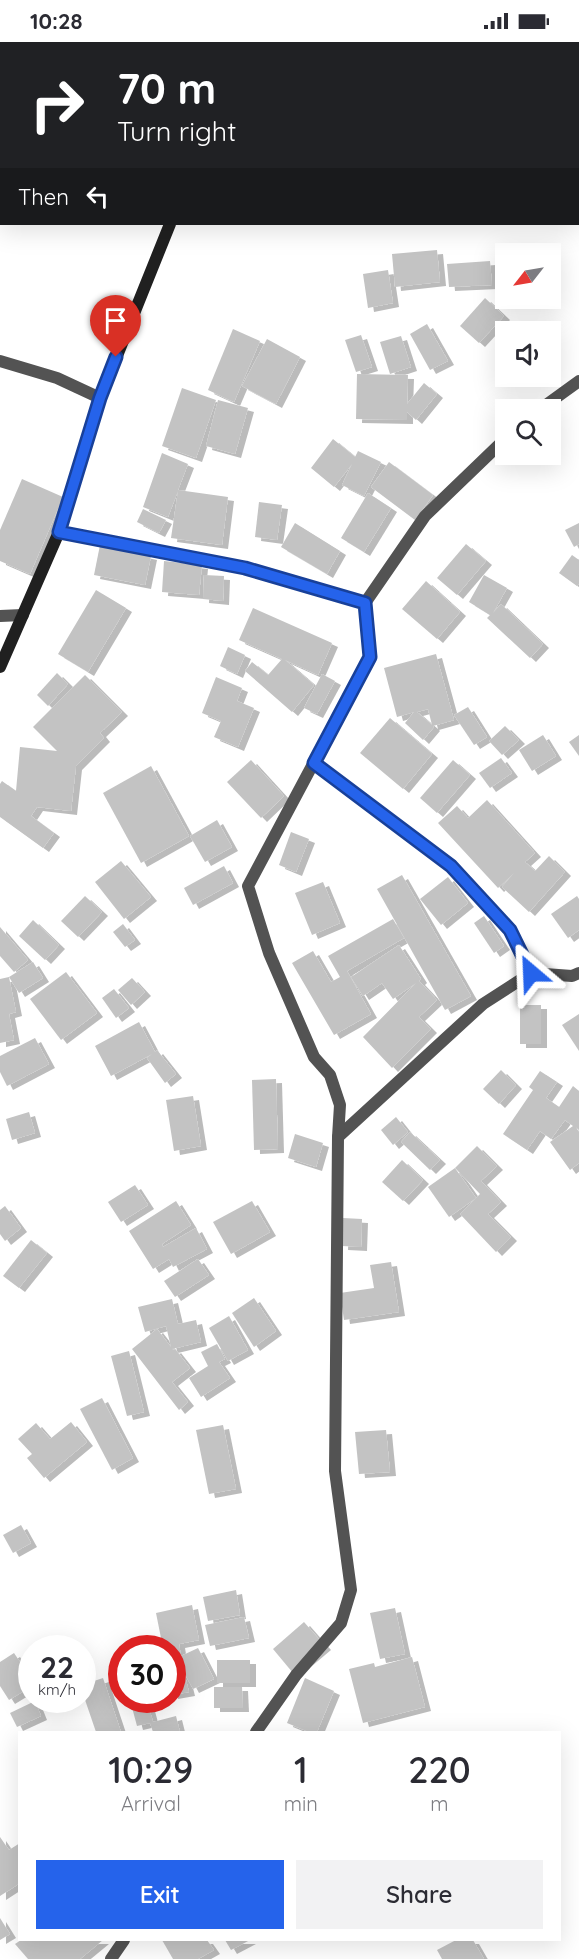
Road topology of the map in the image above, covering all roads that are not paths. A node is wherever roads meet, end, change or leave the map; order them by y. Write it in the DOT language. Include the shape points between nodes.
graph roads {
  1 [pos="170,225"];
  2 [pos="0,361"];
  3 [pos="579,381"];
  4 [pos="100,398"];
  5 [pos="554,399"];
  6 [pos="495,449"];
  7 [pos="59,532"];
  8 [pos="365,603"];
  9 [pos="23,615"];
  10 [pos="0,616"];
  11 [pos="0,667"];
  12 [pos="314,763"];
  13 [pos="531,973"];
  14 [pos="579,973"];
  15 [pos="338,1137"];
  16 [pos="257,1731"];
  17 [pos="123,1941"];
  18 [pos="111,1959"];
  1 -- 4 [label="main road"];
  2 -- 4 [label="street" via="57,378"];
  3 -- 5 [label="street"];
  4 -- 7 [label="main road"];
  6 -- 8 [label="street" via="425,516"];
  7 -- 8 [label="street" via="245,568"];
  7 -- 9 [label="main road"];
  8 -- 12 [label="street" via="370,657"];
  9 -- 10 [label="street"];
  9 -- 11 [label="main road"];
  12 -- 13 [label="street" via="451,866 510,930"];
  12 -- 15 [label="street" via="248,886 269,953 309,1046 330,1075 340,1105"];
  13 -- 14 [label="street"];
  13 -- 15 [label="street" via="483,1004"];
  15 -- 16 [label="street" via="335,1471 351,1590 341,1623 296,1675"];
  17 -- 18 [label="street"];
}
